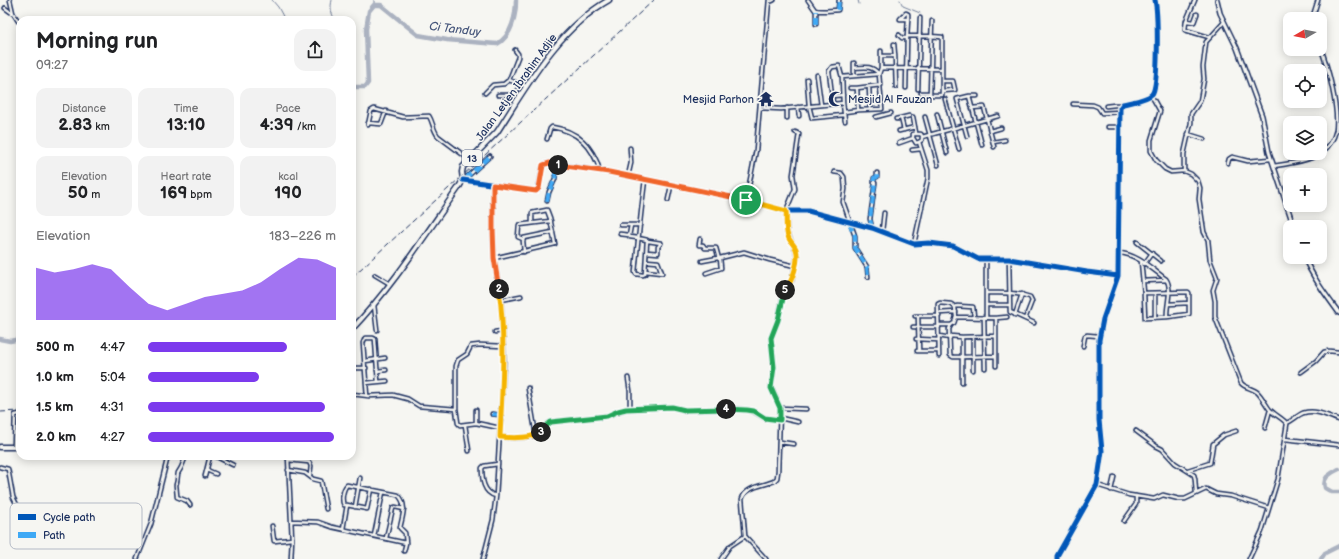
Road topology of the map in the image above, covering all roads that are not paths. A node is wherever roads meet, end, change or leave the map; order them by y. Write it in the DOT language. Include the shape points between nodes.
graph roads {
  1 [pos="10,0"];
  2 [pos="609,0"];
  3 [pos="774,0"];
  4 [pos="808,0"];
  5 [pos="839,0"];
  6 [pos="1155,0"];
  7 [pos="1195,0"];
  8 [pos="1217,0"];
  9 [pos="1318,0"];
  10 [pos="769,1"];
  11 [pos="6,8"];
  12 [pos="816,10"];
  13 [pos="1314,12"];
  14 [pos="13,13"];
  15 [pos="1197,14"];
  16 [pos="16,18"];
  17 [pos="920,18"];
  18 [pos="908,19"];
  19 [pos="932,21"];
  20 [pos="1186,21"];
  21 [pos="1224,22"];
  22 [pos="816,24"];
  23 [pos="899,35"];
  24 [pos="919,36"];
  25 [pos="931,36"];
  26 [pos="907,37"];
  27 [pos="1209,37"];
  28 [pos="894,44"];
  29 [pos="515,50"];
  30 [pos="881,51"];
  31 [pos="881,56"];
  32 [pos="895,56"];
  33 [pos="1323,56"];
  34 [pos="854,63"];
  35 [pos="854,68"];
  36 [pos="881,68"];
  37 [pos="895,68"];
  38 [pos="906,68"];
  39 [pos="919,68"];
  40 [pos="931,69"];
  41 [pos="942,69"];
  42 [pos="879,74"];
  43 [pos="817,75"];
  44 [pos="854,76"];
  45 [pos="842,77"];
  46 [pos="807,79"];
  47 [pos="509,80"];
  48 [pos="942,81"];
  49 [pos="525,85"];
  50 [pos="881,86"];
  51 [pos="868,87"];
  52 [pos="896,87"];
  53 [pos="850,88"];
  54 [pos="857,88"];
  55 [pos="906,88"];
  56 [pos="918,89"];
  57 [pos="942,91"];
  58 [pos="485,93"];
  59 [pos="922,93"];
  60 [pos="930,93"];
  61 [pos="498,95"];
  62 [pos="843,95"];
  63 [pos="1151,95"];
  64 [pos="832,96"];
  65 [pos="969,96"];
  66 [pos="977,96"];
  67 [pos="945,99"];
  68 [pos="833,104"];
  69 [pos="843,104"];
  70 [pos="1073,104"];
  71 [pos="821,105"];
  72 [pos="1121,105"];
  73 [pos="809,106"];
  74 [pos="1106,106"];
  75 [pos="798,107"];
  76 [pos="760,108"];
  77 [pos="787,108"];
  78 [pos="972,108"];
  79 [pos="870,109"];
  80 [pos="882,109"];
  81 [pos="858,110"];
  82 [pos="386,111"];
  83 [pos="1120,112"];
  84 [pos="891,113"];
  85 [pos="844,114"];
  86 [pos="937,114"];
  87 [pos="883,115"];
  88 [pos="799,116"];
  89 [pos="910,116"];
  90 [pos="998,116"];
  91 [pos="876,117"];
  92 [pos="925,117"];
  93 [pos="787,118"];
  94 [pos="901,118"];
  95 [pos="913,118"];
  96 [pos="896,119"];
  97 [pos="987,119"];
  98 [pos="845,120"];
  99 [pos="976,122"];
  100 [pos="964,125"];
  101 [pos="915,127"];
  102 [pos="1108,127"];
  103 [pos="1120,127"];
  104 [pos="953,128"];
  105 [pos="1001,128"];
  106 [pos="904,130"];
  107 [pos="899,131"];
  108 [pos="941,131"];
  109 [pos="990,131"];
  110 [pos="797,132"];
  111 [pos="916,133"];
  112 [pos="930,134"];
  113 [pos="1188,134"];
  114 [pos="967,136"];
  115 [pos="922,137"];
  116 [pos="913,138"];
  117 [pos="548,139"];
  118 [pos="1204,139"];
  119 [pos="1005,140"];
  120 [pos="899,142"];
  121 [pos="919,142"];
  122 [pos="993,142"];
  123 [pos="982,146"];
  124 [pos="994,147"];
  125 [pos="630,148"];
  126 [pos="921,149"];
  127 [pos="959,149"];
  128 [pos="912,150"];
  129 [pos="947,153"];
  130 [pos="490,156"];
  131 [pos="1271,159"];
  132 [pos="470,160"];
  133 [pos="1228,163"];
  134 [pos="557,164"];
  135 [pos="938,165"];
  136 [pos="1274,166"];
  137 [pos="600,171"];
  138 [pos="1184,171"];
  139 [pos="834,172"];
  140 [pos="877,173"];
  141 [pos="628,176"];
  142 [pos="465,180"];
  143 [pos="645,180"];
  144 [pos="493,185"];
  145 [pos="671,186"];
  146 [pos="668,200"];
  147 [pos="746,200"];
  148 [pos="547,201"];
  149 [pos="786,211"];
  150 [pos="884,213"];
  151 [pos="1292,220"];
  152 [pos="550,221"];
  153 [pos="849,223"];
  154 [pos="532,224"];
  155 [pos="621,225"];
  156 [pos="630,225"];
  157 [pos="640,225"];
  158 [pos="872,228"];
  159 [pos="882,231"];
  160 [pos="553,232"];
  161 [pos="620,234"];
  162 [pos="629,235"];
  163 [pos="638,238"];
  164 [pos="523,239"];
  165 [pos="700,239"];
  166 [pos="648,241"];
  167 [pos="1137,242"];
  168 [pos="914,244"];
  169 [pos="524,252"];
  170 [pos="647,252"];
  171 [pos="1119,253"];
  172 [pos="1152,253"];
  173 [pos="494,258"];
  174 [pos="719,259"];
  175 [pos="1009,259"];
  176 [pos="986,260"];
  177 [pos="646,261"];
  178 [pos="702,261"];
  179 [pos="1161,261"];
  180 [pos="1142,262"];
  181 [pos="1307,264"];
  182 [pos="795,266"];
  183 [pos="645,271"];
  184 [pos="706,273"];
  185 [pos="375,275"];
  186 [pos="1161,275"];
  187 [pos="1118,276"];
  188 [pos="868,277"];
  189 [pos="1159,280"];
  190 [pos="1167,280"];
  191 [pos="1143,281"];
  192 [pos="390,284"];
  193 [pos="1010,292"];
  194 [pos="1168,292"];
  195 [pos="986,293"];
  196 [pos="1155,293"];
  197 [pos="1022,294"];
  198 [pos="1144,294"];
  199 [pos="521,296"];
  200 [pos="501,300"];
  201 [pos="1190,303"];
  202 [pos="1168,304"];
  203 [pos="374,305"];
  204 [pos="986,305"];
  205 [pos="1010,305"];
  206 [pos="955,307"];
  207 [pos="956,312"];
  208 [pos="1339,313"];
  209 [pos="939,314"];
  210 [pos="1015,315"];
  211 [pos="956,317"];
  212 [pos="974,317"];
  213 [pos="985,317"];
  214 [pos="1007,317"];
  215 [pos="1168,317"];
  216 [pos="996,318"];
  217 [pos="1155,318"];
  218 [pos="1025,319"];
  219 [pos="1034,324"];
  220 [pos="356,325"];
  221 [pos="951,325"];
  222 [pos="939,326"];
  223 [pos="913,327"];
  224 [pos="918,328"];
  225 [pos="377,330"];
  226 [pos="503,331"];
  227 [pos="495,332"];
  228 [pos="985,336"];
  229 [pos="996,336"];
  230 [pos="1099,336"];
  231 [pos="950,337"];
  232 [pos="962,337"];
  233 [pos="973,337"];
  234 [pos="939,338"];
  235 [pos="917,339"];
  236 [pos="504,346"];
  237 [pos="1083,346"];
  238 [pos="939,351"];
  239 [pos="1339,352"];
  240 [pos="939,356"];
  241 [pos="985,356"];
  242 [pos="996,356"];
  243 [pos="962,357"];
  244 [pos="973,357"];
  245 [pos="385,358"];
  246 [pos="376,359"];
  247 [pos="365,360"];
  248 [pos="996,366"];
  249 [pos="356,368"];
  250 [pos="366,368"];
  251 [pos="985,368"];
  252 [pos="377,370"];
  253 [pos="386,370"];
  254 [pos="973,370"];
  255 [pos="1301,372"];
  256 [pos="628,378"];
  257 [pos="387,381"];
  258 [pos="378,382"];
  259 [pos="962,382"];
  260 [pos="366,383"];
  261 [pos="528,388"];
  262 [pos="356,395"];
  263 [pos="367,396"];
  264 [pos="780,408"];
  265 [pos="456,409"];
  266 [pos="630,409"];
  267 [pos="806,409"];
  268 [pos="476,410"];
  269 [pos="1270,410"];
  270 [pos="492,414"];
  271 [pos="16,415"];
  272 [pos="501,415"];
  273 [pos="780,419"];
  274 [pos="1339,420"];
  275 [pos="476,422"];
  276 [pos="798,422"];
  277 [pos="1287,423"];
  278 [pos="465,425"];
  279 [pos="500,428"];
  280 [pos="1265,428"];
  281 [pos="1136,431"];
  282 [pos="1236,431"];
  283 [pos="536,435"];
  284 [pos="500,437"];
  285 [pos="1285,439"];
  286 [pos="780,442"];
  287 [pos="794,444"];
  288 [pos="1339,445"];
  289 [pos="0,447"];
  290 [pos="14,447"];
  291 [pos="469,451"];
  292 [pos="167,460"];
  293 [pos="185,460"];
  294 [pos="209,460"];
  295 [pos="222,460"];
  296 [pos="288,460"];
  297 [pos="298,460"];
  298 [pos="498,464"];
  299 [pos="233,466"];
  300 [pos="0,467"];
  301 [pos="207,469"];
  302 [pos="288,470"];
  303 [pos="1188,471"];
  304 [pos="216,474"];
  305 [pos="205,476"];
  306 [pos="310,476"];
  307 [pos="1114,477"];
  308 [pos="360,478"];
  309 [pos="1097,485"];
  310 [pos="359,487"];
  311 [pos="371,489"];
  312 [pos="1111,490"];
  313 [pos="383,492"];
  314 [pos="1196,493"];
  315 [pos="496,496"];
  316 [pos="1136,496"];
  317 [pos="16,503"];
  318 [pos="190,505"];
  319 [pos="347,505"];
  320 [pos="354,507"];
  321 [pos="1269,508"];
  322 [pos="326,509"];
  323 [pos="404,509"];
  324 [pos="291,521"];
  325 [pos="1124,521"];
  326 [pos="272,526"];
  327 [pos="343,529"];
  328 [pos="374,536"];
  329 [pos="745,536"];
  330 [pos="386,538"];
  331 [pos="292,539"];
  332 [pos="406,543"];
  333 [pos="142,546"];
  334 [pos="141,549"];
  335 [pos="404,551"];
  336 [pos="137,559"];
  337 [pos="291,559"];
  338 [pos="483,559"];
  339 [pos="722,559"];
  340 [pos="766,559"];
  341 [pos="1057,559"];
  342 [pos="1250,559"];
  1 -- 14 [label="street"];
  2 -- 49 [label="highway, Jalan Letjen Ibrahim Adjie / 13" via="583,18 564,36"];
  3 -- 10 [label="street"];
  4 -- 12 [label="street"];
  5 -- 12 [label="street" via="838,10"];
  6 -- 63 [label="street" via="1156,71 1155,87"];
  7 -- 20 [label="street"];
  8 -- 21 [label="street"];
  9 -- 13 [label="street"];
  10 -- 76 [label="street"];
  11 -- 14 [label="street"];
  12 -- 22 [label="street"];
  14 -- 16 [label="street"];
  15 -- 20 [label="street" via="1194,22"];
  17 -- 24 [label="street"];
  18 -- 26 [label="street"];
  19 -- 25 [label="street"];
  20 -- 27 [label="street" via="1185,30"];
  21 -- 27 [label="street"];
  21 -- 131 [label="street" via="1262,116"];
  23 -- 26 [label="street" via="902,38"];
  24 -- 25 [label="street"];
  24 -- 26 [label="street"];
  24 -- 39 [label="street"];
  25 -- 40 [label="street"];
  25 -- 41 [label="street" via="942,36"];
  26 -- 38 [label="street"];
  27 -- 113 [label="street" via="1205,44 1200,101 1192,112"];
  28 -- 32 [label="street"];
  29 -- 47 [label="street" via="518,57"];
  30 -- 31 [label="street"];
  31 -- 32 [label="street"];
  31 -- 36 [label="street"];
  32 -- 37 [label="street"];
  33 -- 136 [label="street" via="1335,101 1335,136 1321,153"];
  34 -- 35 [label="street"];
  35 -- 42 [label="street" via="870,67"];
  35 -- 44 [label="street"];
  36 -- 37 [label="street"];
  36 -- 42 [label="street"];
  37 -- 38 [label="street"];
  37 -- 52 [label="street"];
  38 -- 39 [label="street"];
  38 -- 55 [label="street"];
  39 -- 40 [label="street"];
  39 -- 56 [label="street"];
  40 -- 41 [label="street"];
  40 -- 60 [label="street"];
  41 -- 48 [label="street"];
  42 -- 44 [label="street"];
  42 -- 50 [label="street"];
  43 -- 71 [label="street"];
  44 -- 45 [label="street"];
  45 -- 62 [label="street"];
  45 -- 64 [label="street" via="840,67 832,67"];
  46 -- 73 [label="street"];
  47 -- 49 [label="street"];
  47 -- 58 [label="street" via="504,84 493,85"];
  48 -- 57 [label="street"];
  48 -- 57 [label="street" via="953,81 955,90"];
  49 -- 61 [label="street" via="513,95"];
  49 -- 132 [label="highway, Jalan Letjen Ibrahim Adjie / 13" via="497,132"];
  50 -- 51 [label="street"];
  50 -- 80 [label="street"];
  51 -- 54 [label="street"];
  51 -- 79 [label="street"];
  53 -- 54 [label="street"];
  54 -- 81 [label="street"];
  57 -- 60 [label="street" via="942,95"];
  59 -- 60 [label="street"];
  62 -- 64 [label="street"];
  62 -- 69 [label="street"];
  63 -- 72 [label="street"];
  63 -- 138 [label="street" via="1160,111 1151,140 1151,151 1167,170"];
  64 -- 68 [label="street"];
  65 -- 66 [label="street"];
  65 -- 78 [label="street"];
  65 -- 100 [label="street" via="957,98"];
  67 -- 104 [label="street"];
  68 -- 69 [label="street"];
  68 -- 71 [label="street"];
  69 -- 85 [label="street"];
  70 -- 83 [label="street" via="1093,105 1102,113"];
  71 -- 73 [label="street"];
  72 -- 74 [label="street"];
  72 -- 83 [label="street"];
  73 -- 75 [label="street"];
  73 -- 85 [label="street" via="813,118"];
  75 -- 77 [label="street"];
  75 -- 88 [label="street"];
  76 -- 77 [label="street"];
  76 -- 147 [label="street" via="756,150"];
  77 -- 93 [label="street"];
  78 -- 97 [label="street" via="984,107"];
  78 -- 99 [label="street"];
  79 -- 80 [label="street"];
  79 -- 81 [label="street"];
  80 -- 87 [label="street"];
  81 -- 85 [label="street"];
  82 -- 82 [label="street" via="373,110 368,124 382,124"];
  82 -- 132 [label="street" via="403,117 429,116 438,136"];
  83 -- 103 [label="street"];
  84 -- 87 [label="street"];
  85 -- 98 [label="street"];
  86 -- 108 [label="street"];
  87 -- 91 [label="street"];
  89 -- 94 [label="street"];
  90 -- 97 [label="street"];
  92 -- 112 [label="street"];
  94 -- 96 [label="street"];
  94 -- 106 [label="street"];
  95 -- 101 [label="street"];
  97 -- 99 [label="street"];
  97 -- 109 [label="street"];
  99 -- 100 [label="street"];
  99 -- 123 [label="street"];
  100 -- 104 [label="street"];
  100 -- 114 [label="street"];
  101 -- 106 [label="street"];
  101 -- 111 [label="street"];
  102 -- 103 [label="street"];
  103 -- 171 [label="street"];
  104 -- 108 [label="street"];
  104 -- 127 [label="street"];
  105 -- 109 [label="street"];
  106 -- 107 [label="street"];
  108 -- 112 [label="street"];
  108 -- 129 [label="street"];
  109 -- 122 [label="street"];
  110 -- 149 [label="street" via="798,149 793,175 795,190"];
  111 -- 115 [label="street"];
  111 -- 116 [label="street"];
  112 -- 115 [label="street"];
  112 -- 135 [label="street"];
  113 -- 118 [label="street"];
  113 -- 138 [label="street"];
  115 -- 121 [label="street"];
  116 -- 120 [label="street"];
  116 -- 121 [label="street" via="916,143"];
  117 -- 137 [label="street" via="552,127 578,136 595,154"];
  119 -- 122 [label="street"];
  121 -- 126 [label="street"];
  122 -- 124 [label="street"];
  125 -- 141 [label="street" via="631,163"];
  126 -- 128 [label="street"];
  126 -- 168 [label="street" via="928,178"];
  130 -- 142 [label="street"];
  131 -- 133 [label="street" via="1248,161 1231,157"];
  131 -- 136 [label="street"];
  132 -- 142 [label="highway, Jalan Letjen Ibrahim Adjie / 13" via="462,172"];
  134 -- 137 [label="street"];
  134 -- 144 [label="street" via="543,165 539,188 536,191"];
  134 -- 148 [label="street" via="556,180"];
  136 -- 151 [label="street"];
  137 -- 141 [label="street"];
  138 -- 269 [label="street" via="1197,179 1199,185 1203,230 1217,278 1213,290 1216,301 1215,317 1241,382 1257,392"];
  139 -- 153 [label="street" via="844,177 843,201"];
  140 -- 158 [label="street" via="877,177 874,178 870,219"];
  141 -- 143 [label="street"];
  142 -- 144 [label="street"];
  142 -- 192 [label="highway, Jalan Letjen Ibrahim Adjie / 13"];
  143 -- 145 [label="street"];
  143 -- 157 [label="street"];
  144 -- 173 [label="street"];
  145 -- 146 [label="street"];
  145 -- 147 [label="street"];
  147 -- 149 [label="street"];
  149 -- 153 [label="street" via="808,212"];
  149 -- 182 [label="street" via="788,236 797,254"];
  150 -- 159 [label="street"];
  152 -- 154 [label="street"];
  152 -- 154 [label="street" via="547,210 532,213"];
  152 -- 160 [label="street"];
  153 -- 158 [label="street"];
  153 -- 188 [label="street" via="855,236 855,248 867,267"];
  154 -- 164 [label="street" via="518,225 518,237"];
  155 -- 156 [label="street"];
  156 -- 157 [label="street"];
  156 -- 162 [label="street"];
  157 -- 163 [label="street"];
  158 -- 159 [label="street"];
  159 -- 168 [label="street"];
  160 -- 164 [label="street"];
  160 -- 169 [label="street" via="555,244"];
  161 -- 162 [label="street"];
  162 -- 163 [label="street"];
  163 -- 166 [label="street"];
  163 -- 183 [label="street" via="635,272 643,275"];
  164 -- 169 [label="street"];
  165 -- 174 [label="street" via="699,245 703,245 704,248 716,248"];
  166 -- 170 [label="street"];
  166 -- 170 [label="street" via="660,243 658,252"];
  167 -- 172 [label="street"];
  168 -- 176 [label="street" via="953,246 978,259"];
  169 -- 173 [label="street"];
  170 -- 177 [label="street"];
  171 -- 180 [label="street"];
  171 -- 187 [label="street"];
  172 -- 179 [label="street"];
  172 -- 180 [label="street"];
  173 -- 200 [label="street"];
  174 -- 178 [label="street"];
  174 -- 182 [label="street" via="744,252"];
  174 -- 184 [label="street" via="721,268"];
  175 -- 176 [label="street"];
  175 -- 187 [label="street"];
  175 -- 193 [label="street"];
  176 -- 195 [label="street"];
  177 -- 183 [label="street"];
  177 -- 183 [label="street" via="658,262 662,273"];
  180 -- 186 [label="street"];
  180 -- 191 [label="street"];
  181 -- 208 [label="street"];
  182 -- 264 [label="street" via="792,280 784,291 771,338 774,367 771,388"];
  185 -- 192 [label="street"];
  186 -- 189 [label="street"];
  186 -- 190 [label="street"];
  187 -- 230 [label="street"];
  189 -- 190 [label="street"];
  189 -- 191 [label="street"];
  190 -- 194 [label="street"];
  191 -- 198 [label="street"];
  192 -- 203 [label="highway, Jalan Letjen Ibrahim Adjie / 13"];
  193 -- 195 [label="street"];
  193 -- 197 [label="street"];
  193 -- 205 [label="street"];
  194 -- 196 [label="street"];
  194 -- 201 [label="street" via="1188,292"];
  194 -- 202 [label="street"];
  195 -- 204 [label="street"];
  196 -- 198 [label="street"];
  196 -- 217 [label="street"];
  197 -- 210 [label="street"];
  197 -- 218 [label="street" via="1032,300"];
  198 -- 217 [label="street" via="1144,317"];
  199 -- 200 [label="street"];
  200 -- 226 [label="street"];
  201 -- 202 [label="street"];
  201 -- 215 [label="street" via="1188,315"];
  202 -- 215 [label="street"];
  203 -- 220 [label="highway, Jalan Letjen Ibrahim Adjie / 13"];
  203 -- 225 [label="street"];
  204 -- 205 [label="street"];
  204 -- 213 [label="street"];
  205 -- 210 [label="street" via="1010,312"];
  206 -- 207 [label="street"];
  206 -- 209 [label="street" via="940,303"];
  206 -- 212 [label="street" via="972,306"];
  207 -- 209 [label="street"];
  207 -- 211 [label="street"];
  209 -- 222 [label="street"];
  209 -- 224 [label="street" via="917,316"];
  210 -- 218 [label="street"];
  211 -- 212 [label="street"];
  211 -- 221 [label="street"];
  212 -- 213 [label="street"];
  213 -- 216 [label="street"];
  213 -- 228 [label="street"];
  214 -- 216 [label="street"];
  215 -- 217 [label="street"];
  216 -- 229 [label="street"];
  218 -- 219 [label="street"];
  221 -- 222 [label="street"];
  221 -- 231 [label="street"];
  222 -- 224 [label="street"];
  222 -- 234 [label="street"];
  223 -- 224 [label="street"];
  224 -- 235 [label="street"];
  226 -- 227 [label="street"];
  226 -- 236 [label="street"];
  228 -- 229 [label="street"];
  228 -- 233 [label="street"];
  228 -- 241 [label="street"];
  229 -- 242 [label="street"];
  230 -- 237 [label="street" via="1087,335"];
  230 -- 309 [label="street" via="1099,420 1102,451"];
  231 -- 232 [label="street"];
  231 -- 234 [label="street"];
  231 -- 243 [label="street" via="951,356"];
  232 -- 233 [label="street"];
  232 -- 243 [label="street"];
  233 -- 244 [label="street"];
  234 -- 235 [label="street"];
  234 -- 238 [label="street"];
  235 -- 238 [label="street" via="918,351"];
  236 -- 265 [label="street" via="475,345 458,360"];
  236 -- 272 [label="street"];
  238 -- 240 [label="street"];
  239 -- 255 [label="street" via="1324,352"];
  241 -- 242 [label="street"];
  241 -- 244 [label="street"];
  241 -- 251 [label="street"];
  242 -- 248 [label="street"];
  243 -- 244 [label="street"];
  243 -- 259 [label="street"];
  244 -- 254 [label="street"];
  245 -- 246 [label="street"];
  246 -- 247 [label="street"];
  246 -- 247 [label="street" via="375,338 365,338"];
  246 -- 252 [label="street"];
  247 -- 250 [label="street"];
  249 -- 250 [label="street"];
  250 -- 260 [label="street"];
  252 -- 253 [label="street"];
  252 -- 258 [label="street"];
  256 -- 266 [label="street"];
  257 -- 258 [label="street"];
  258 -- 260 [label="street"];
  260 -- 263 [label="street"];
  261 -- 283 [label="street"];
  262 -- 263 [label="street"];
  263 -- 265 [label="street" via="392,395 408,399 419,406"];
  264 -- 267 [label="street"];
  264 -- 273 [label="street"];
  265 -- 278 [label="street" via="459,424"];
  266 -- 273 [label="street" via="735,409 754,411 765,418"];
  266 -- 283 [label="street" via="607,416 551,422"];
  268 -- 275 [label="street"];
  269 -- 277 [label="street"];
  269 -- 280 [label="street"];
  270 -- 272 [label="street"];
  271 -- 290 [label="street"];
  272 -- 279 [label="street"];
  273 -- 276 [label="street"];
  273 -- 286 [label="street"];
  274 -- 277 [label="street" via="1316,412 1304,413"];
  275 -- 278 [label="street"];
  275 -- 279 [label="street"];
  277 -- 285 [label="street"];
  278 -- 291 [label="street"];
  279 -- 284 [label="street"];
  281 -- 303 [label="street"];
  282 -- 303 [label="street" via="1224,435 1212,444 1210,463"];
  283 -- 284 [label="street"];
  284 -- 298 [label="street"];
  285 -- 288 [label="street"];
  285 -- 321 [label="street" via="1281,468"];
  286 -- 287 [label="street"];
  286 -- 329 [label="street" via="776,478 743,496"];
  289 -- 290 [label="highway"];
  292 -- 333 [label="street" via="151,524"];
  293 -- 318 [label="street" via="178,472 177,498 187,501"];
  294 -- 301 [label="street"];
  295 -- 299 [label="street"];
  296 -- 302 [label="street"];
  297 -- 306 [label="street" via="309,462"];
  298 -- 315 [label="street"];
  298 -- 315 [label="street" via="482,468 484,486 488,492"];
  300 -- 317 [label="street" via="8,469"];
  301 -- 304 [label="street"];
  301 -- 305 [label="street"];
  302 -- 306 [label="street"];
  302 -- 324 [label="street"];
  303 -- 314 [label="street" via="1195,476"];
  306 -- 322 [label="street" via="322,482"];
  307 -- 312 [label="street"];
  308 -- 310 [label="street"];
  309 -- 312 [label="street"];
  309 -- 341 [label="street"];
  310 -- 311 [label="street"];
  310 -- 319 [label="street" via="345,486 342,503"];
  310 -- 320 [label="street"];
  311 -- 313 [label="street"];
  311 -- 320 [label="street" via="366,509"];
  312 -- 316 [label="street"];
  313 -- 323 [label="street" via="398,495 402,499"];
  313 -- 328 [label="street"];
  314 -- 316 [label="street" via="1182,499 1163,495 1154,499"];
  314 -- 321 [label="street" via="1206,489"];
  315 -- 338 [label="street"];
  316 -- 325 [label="street" via="1136,504"];
  319 -- 320 [label="street"];
  319 -- 327 [label="street"];
  321 -- 342 [label="street"];
  323 -- 330 [label="street" via="393,507"];
  323 -- 332 [label="street" via="400,528 405,533"];
  324 -- 327 [label="street" via="318,522"];
  324 -- 331 [label="street"];
  326 -- 331 [label="street" via="274,541"];
  327 -- 328 [label="street"];
  328 -- 330 [label="street"];
  329 -- 339 [label="street" via="732,544"];
  329 -- 340 [label="street"];
  330 -- 332 [label="street"];
  331 -- 337 [label="street"];
  332 -- 335 [label="street"];
  334 -- 336 [label="street"];
}
